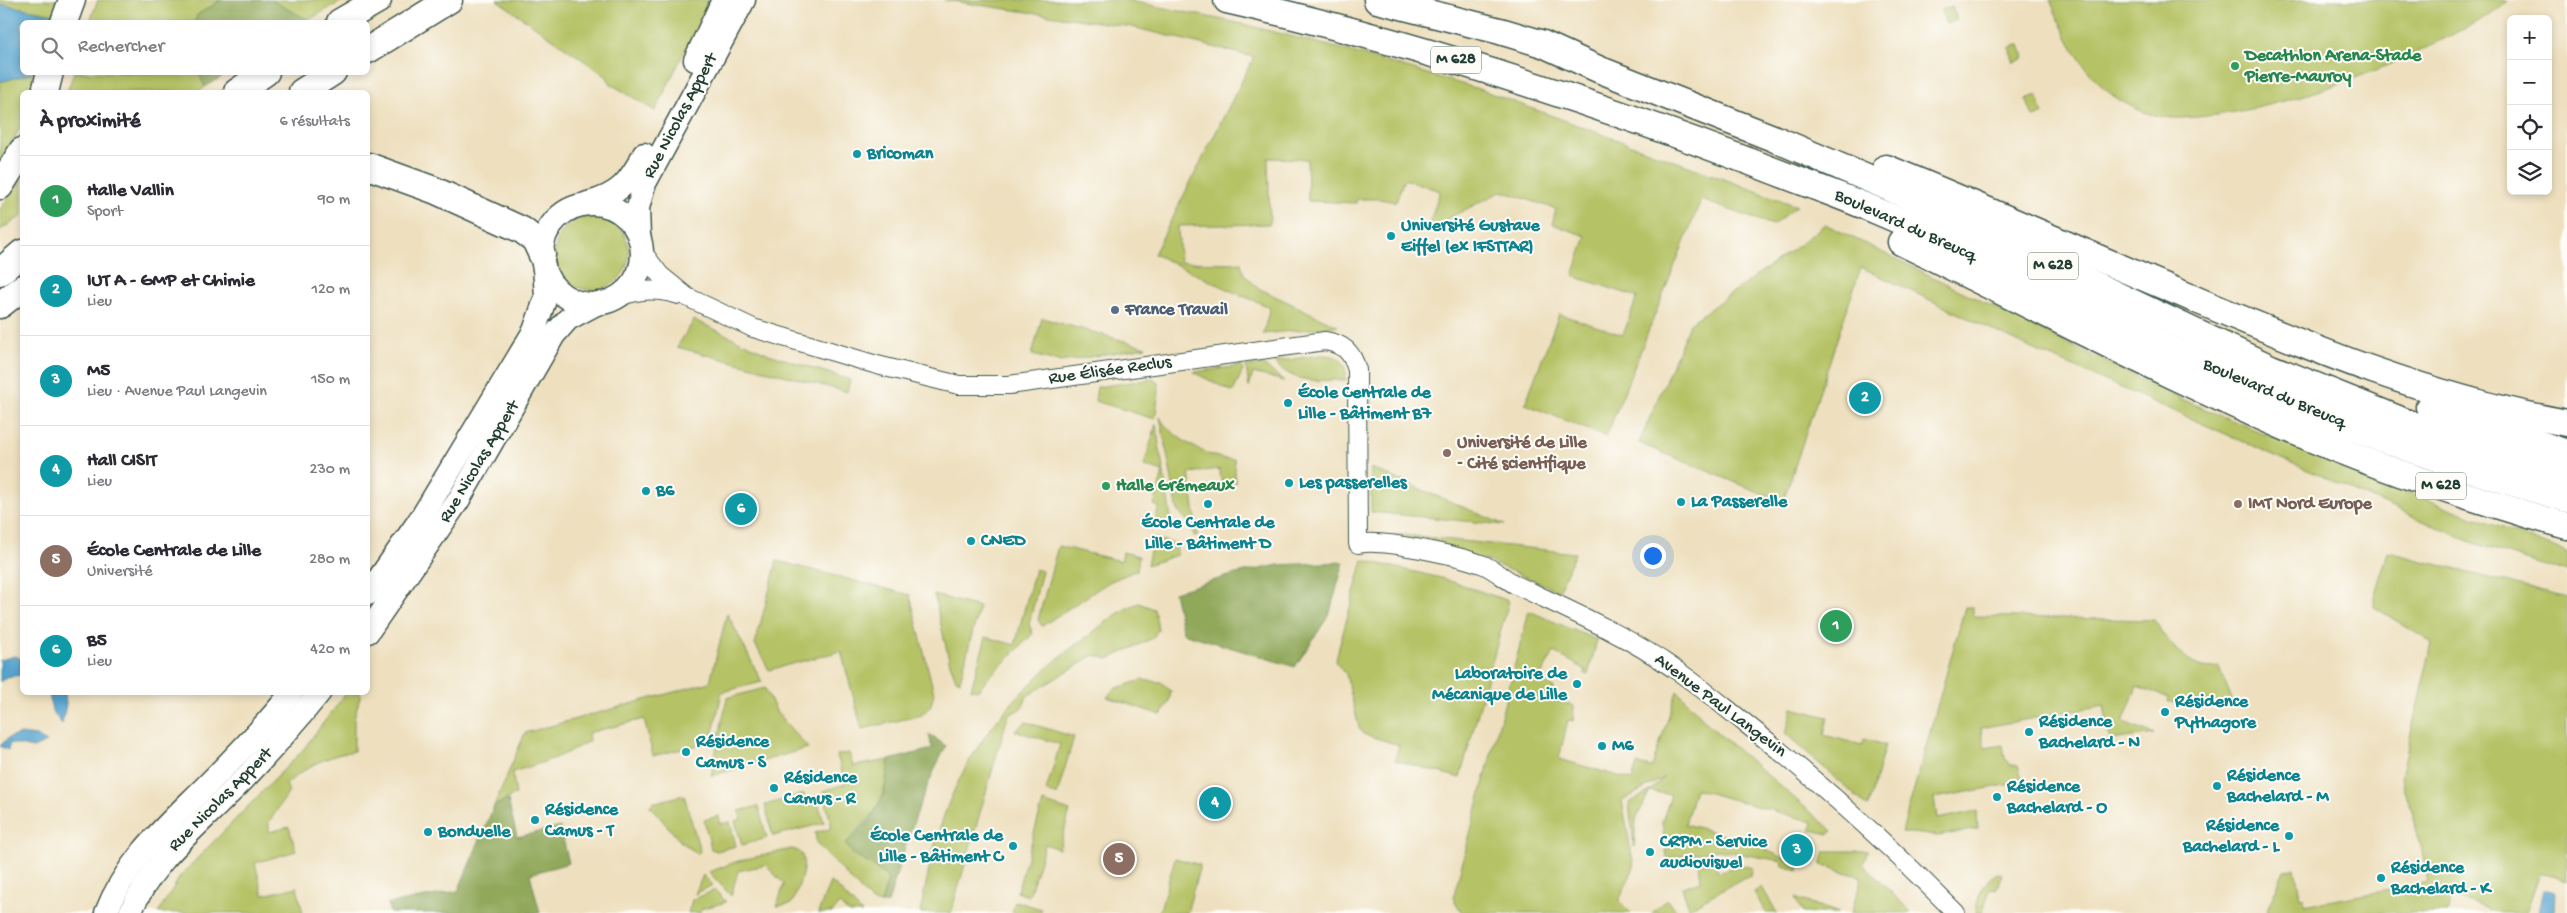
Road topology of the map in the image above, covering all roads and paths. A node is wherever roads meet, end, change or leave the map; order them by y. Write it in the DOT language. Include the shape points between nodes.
graph roads {
  1 [pos="72,0"];
  2 [pos="378,0"];
  3 [pos="449,0"];
  4 [pos="724,0"];
  5 [pos="744,0"];
  6 [pos="1227,0"];
  7 [pos="1378,0"];
  8 [pos="65,20"];
  9 [pos="343,20"];
  10 [pos="1544,44"];
  11 [pos="370,49"];
  12 [pos="49,75"];
  13 [pos="262,75"];
  14 [pos="328,75"];
  15 [pos="46,90"];
  16 [pos="240,90"];
  17 [pos="305,90"];
  18 [pos="1680,135"];
  19 [pos="20,154"];
  20 [pos="370,167"];
  21 [pos="0,186"];
  22 [pos="585,204"];
  23 [pos="20,235"];
  24 [pos="2047,237"];
  25 [pos="640,244"];
  26 [pos="0,248"];
  27 [pos="20,255"];
  28 [pos="543,261"];
  29 [pos="0,272"];
  30 [pos="20,290"];
  31 [pos="687,297"];
  32 [pos="604,301"];
  33 [pos="0,305"];
  34 [pos="2567,424"];
  35 [pos="2317,441"];
  36 [pos="2567,453"];
  37 [pos="2567,476"];
  38 [pos="2567,499"];
  39 [pos="2567,526"];
  40 [pos="1358,544"];
  41 [pos="2567,545"];
  42 [pos="370,591"];
  43 [pos="370,629"];
  44 [pos="289,695"];
  45 [pos="317,695"];
  46 [pos="142,851"];
  47 [pos="106,913"];
  48 [pos="114,913"];
  49 [pos="130,913"];
  50 [pos="1956,913"];
  1 -- 8 [label="highway"];
  2 -- 9 [label="highway"];
  3 -- 11 [label="highway"];
  4 -- 22 [label="main road, Rue Nicolas Appert" via="694,64 630,178 617,193"];
  5 -- 25 [label="main road, Rue Nicolas Appert" via="644,185 638,208"];
  6 -- 18 [label="highway, Boulevard du Breucq / M 628" via="1422,49 1562,93"];
  7 -- 10 [label="highway, Boulevard du Breucq / M 628"];
  10 -- 24 [label="highway, M 628" via="1605,58 1785,126"];
  10 -- 37 [label="highway, Boulevard du Breucq / M 628" via="1890,188 2271,368 2433,433"];
  12 -- 15 [label="highway"];
  13 -- 16 [label="highway"];
  14 -- 17 [label="highway"];
  18 -- 35 [label="highway, M 628" via="2192,385"];
  18 -- 38 [label="highway, Boulevard du Breucq / M 628" via="1877,211 2325,417 2450,463"];
  19 -- 21 [label="highway"];
  20 -- 28 [label="highway" via="434,190 522,230 536,240"];
  22 -- 25 [label="main road" via="604,205 620,213 633,226"];
  22 -- 28 [label="main road" via="556,220 544,239"];
  23 -- 26 [label="highway"];
  24 -- 34 [label="highway, M 628" via="2332,356 2463,400"];
  24 -- 36 [label="highway, M 628" via="2214,319 2318,364 2458,417"];
  25 -- 31 [label="street, Rue Élisée Reclus" via="660,275"];
  25 -- 32 [label="main road" via="639,268 634,280 626,290"];
  27 -- 29 [label="highway"];
  28 -- 32 [label="main road" via="551,281 562,293 576,301"];
  28 -- 42 [label="main road, Rue Nicolas Appert" via="546,297 534,331 423,515"];
  30 -- 33 [label="highway"];
  31 -- 32 [label="street, Rue Élisée Reclus" via="651,290"];
  31 -- 40 [label="street, Rue Élisée Reclus" via="770,334 877,365 968,386 1026,383 1325,341 1337,343 1347,348 1357,370"];
  32 -- 43 [label="main road, Rue Nicolas Appert" via="568,319 554,335 458,501"];
  35 -- 39 [label="highway, M 628" via="2428,482"];
  35 -- 41 [label="highway" via="2442,500"];
  40 -- 50 [label="street, Avenue Paul Langevin" via="1392,544 1485,566 1514,584 1560,604 1644,649 1677,670 1804,769"];
  44 -- 46 [label="main road, Rue Nicolas Appert" via="245,746"];
  45 -- 49 [label="main road, Rue Nicolas Appert" via="259,764 171,851 154,871"];
  46 -- 47 [label="main road, Rue Nicolas Appert" via="120,882"];
  46 -- 48 [label="main road, Rue Nicolas Appert" via="128,875"];
}
